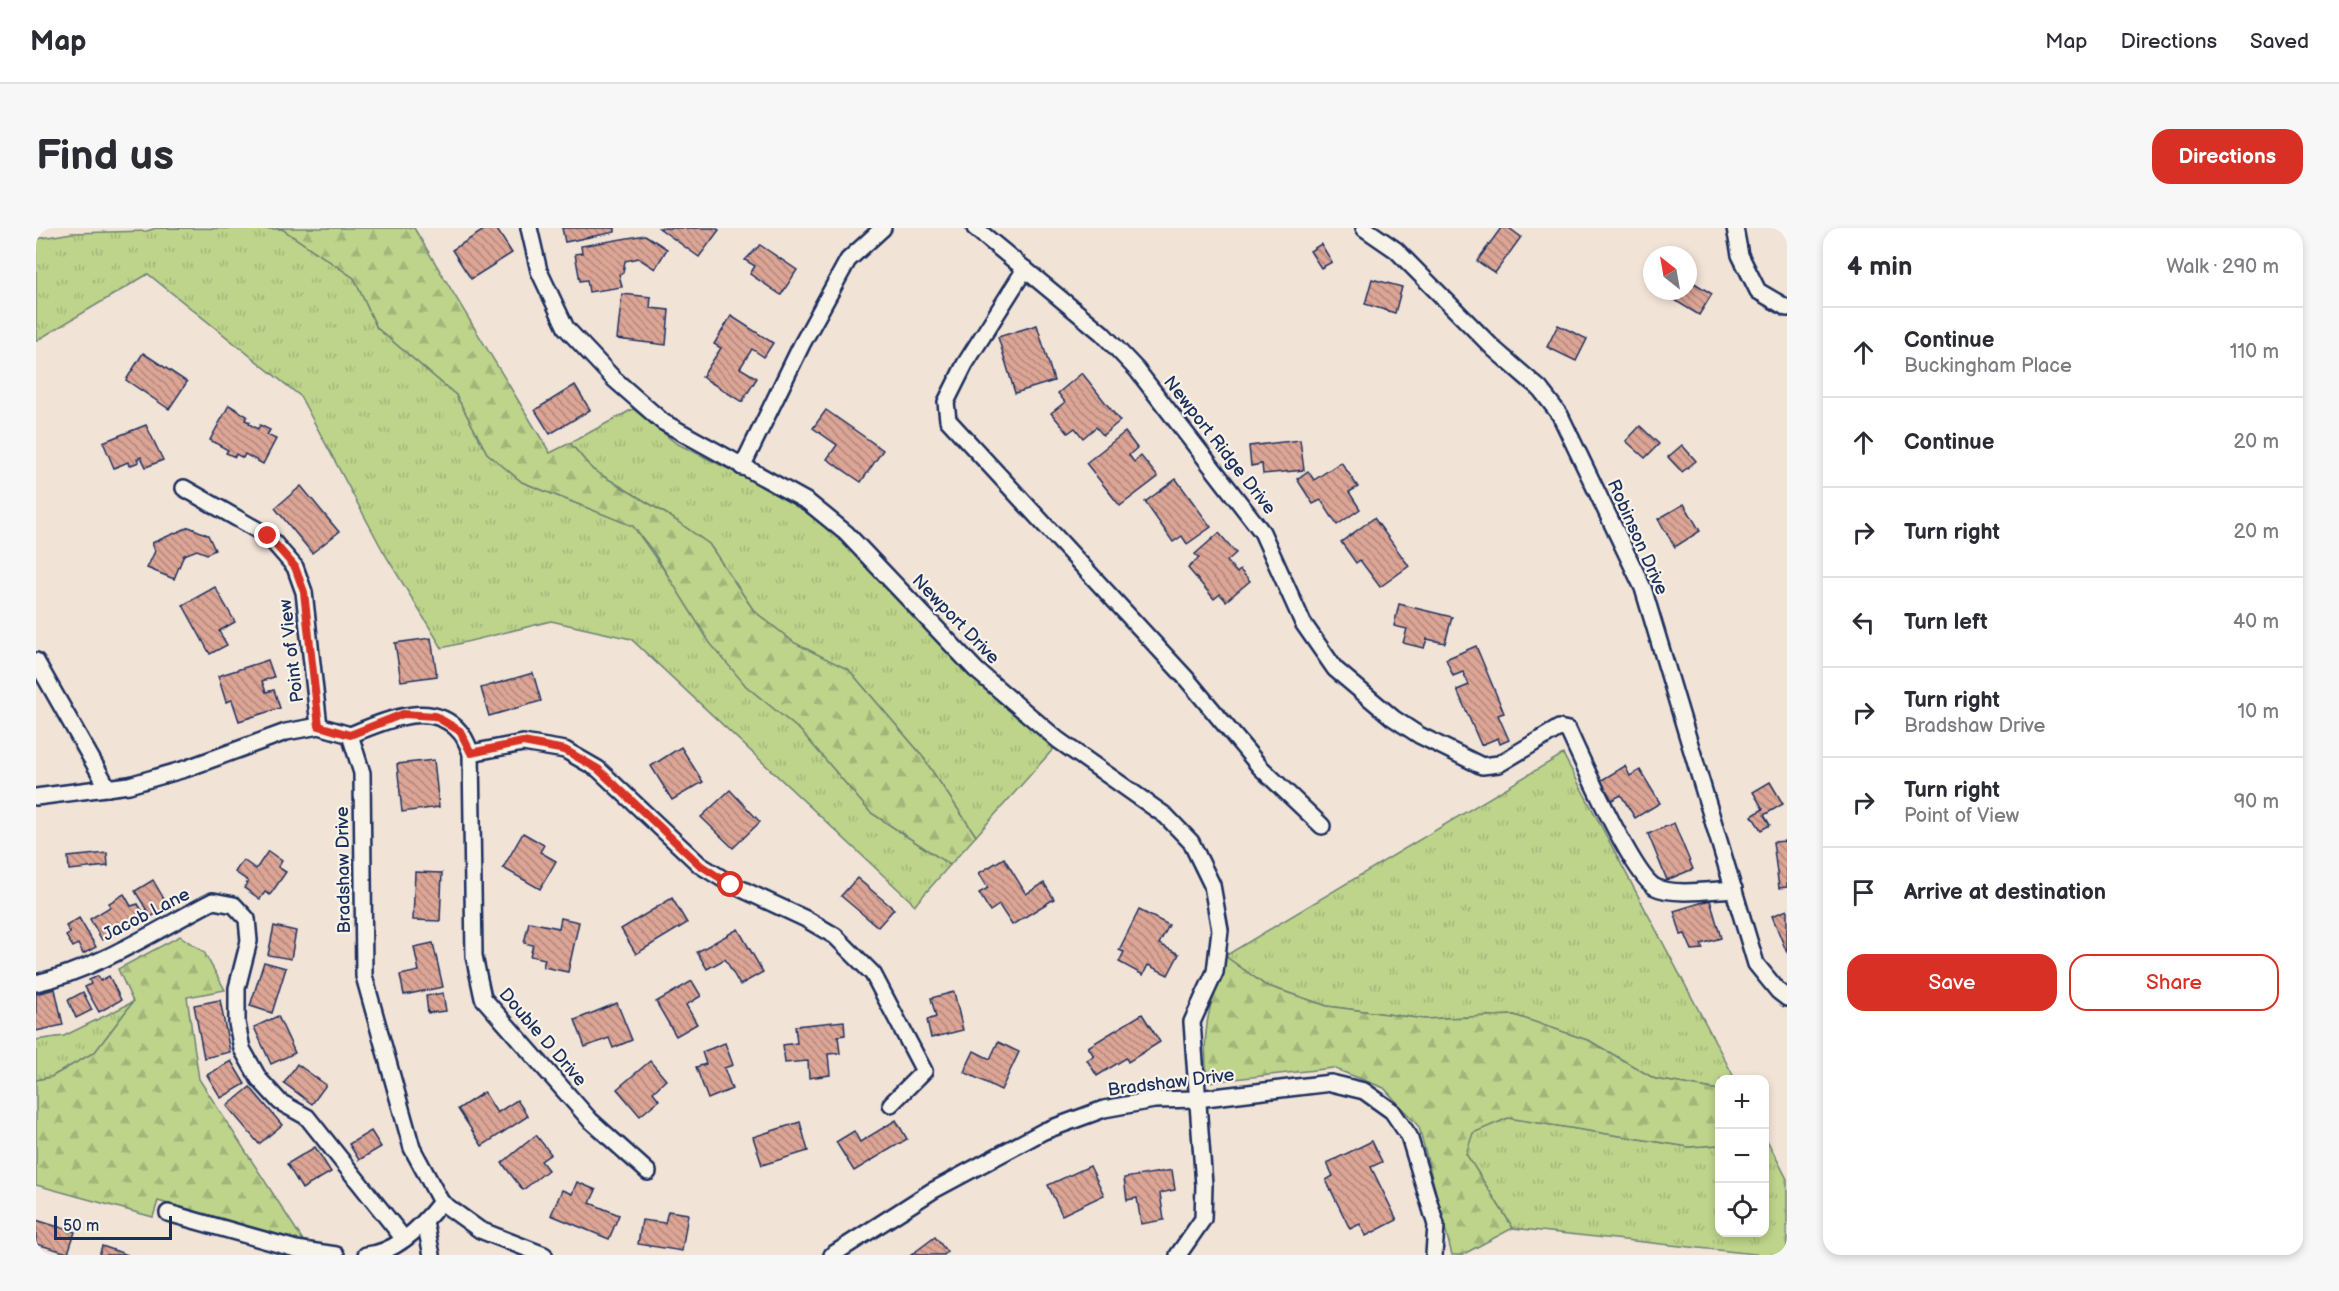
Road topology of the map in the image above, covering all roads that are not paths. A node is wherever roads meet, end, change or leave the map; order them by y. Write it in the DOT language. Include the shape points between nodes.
graph roads {
  1 [pos="529,228"];
  2 [pos="883,228"];
  3 [pos="975,228"];
  4 [pos="1364,228"];
  5 [pos="1735,228"];
  6 [pos="1025,269"];
  7 [pos="1787,308"];
  8 [pos="742,467"];
  9 [pos="184,488"];
  10 [pos="36,661"];
  11 [pos="319,726"];
  12 [pos="350,735"];
  13 [pos="471,753"];
  14 [pos="108,788"];
  15 [pos="36,798"];
  16 [pos="1322,826"];
  17 [pos="1734,889"];
  18 [pos="36,983"];
  19 [pos="1787,998"];
  20 [pos="1197,1099"];
  21 [pos="891,1104"];
  22 [pos="648,1172"];
  23 [pos="441,1202"];
  24 [pos="168,1213"];
  25 [pos="425,1222"];
  26 [pos="404,1239"];
  27 [pos="336,1255"];
  28 [pos="366,1255"];
  29 [pos="432,1255"];
  30 [pos="544,1255"];
  31 [pos="832,1255"];
  32 [pos="1178,1255"];
  33 [pos="1434,1255"];
  1 -- 8 [label="street, Newport Drive" via="539,271 566,327 614,379 663,422"];
  2 -- 8 [label="street" via="848,260"];
  3 -- 6 [label="street, Newport Ridge Drive"];
  4 -- 17 [label="street, Robinson Drive" via="1396,250 1494,349 1540,389 1560,415 1643,588"];
  5 -- 7 [label="street" via="1740,255 1758,291"];
  6 -- 16 [label="street" via="965,364 946,402 948,420 1185,677 1260,767"];
  6 -- 17 [label="street, Newport Ridge Drive" via="1102,333 1137,370 1262,532 1303,623 1335,669 1393,718 1482,766 1498,764 1559,728 1568,730 1636,868 1655,887 1674,891"];
  8 -- 20 [label="street, Newport Drive" via="808,502 846,532 976,670 1058,740 1166,816 1191,842 1212,885 1220,930 1215,972 1192,1022"];
  9 -- 11 [label="street, Point of View" via="268,536 295,567 304,592"];
  10 -- 14 [label="street"];
  11 -- 12 [label="street"];
  11 -- 14 [label="street" via="286,732 186,770"];
  12 -- 13 [label="street" via="403,714 435,716 460,731"];
  12 -- 23 [label="street, Bradshaw Drive" via="362,773 364,976 412,1148"];
  13 -- 21 [label="street" via="523,742 565,750 598,769 700,865 731,885 835,936 873,974 924,1071"];
  13 -- 22 [label="street, Double D Drive" via="474,956 483,998 590,1120"];
  14 -- 15 [label="street"];
  17 -- 19 [label="street, Robinson Drive" via="1756,964"];
  18 -- 26 [label="street, Jacob Lane" via="100,960 213,901 234,905 247,919 249,941 237,988 242,1048 258,1079 280,1102 307,1117"];
  20 -- 31 [label="street, Bradshaw Drive" via="1154,1100 1104,1109 1044,1131 932,1191"];
  20 -- 32 [label="street, Newport Drive" via="1203,1219"];
  20 -- 33 [label="street, Bradshaw Drive" via="1331,1083 1364,1092 1392,1111 1409,1136 1436,1225"];
  23 -- 25 [label="street"];
  23 -- 30 [label="street, Bradshaw Drive" via="480,1230"];
  24 -- 27 [label="street" via="296,1249"];
  25 -- 26 [label="street"];
  25 -- 29 [label="street"];
  26 -- 28 [label="street"];
}
